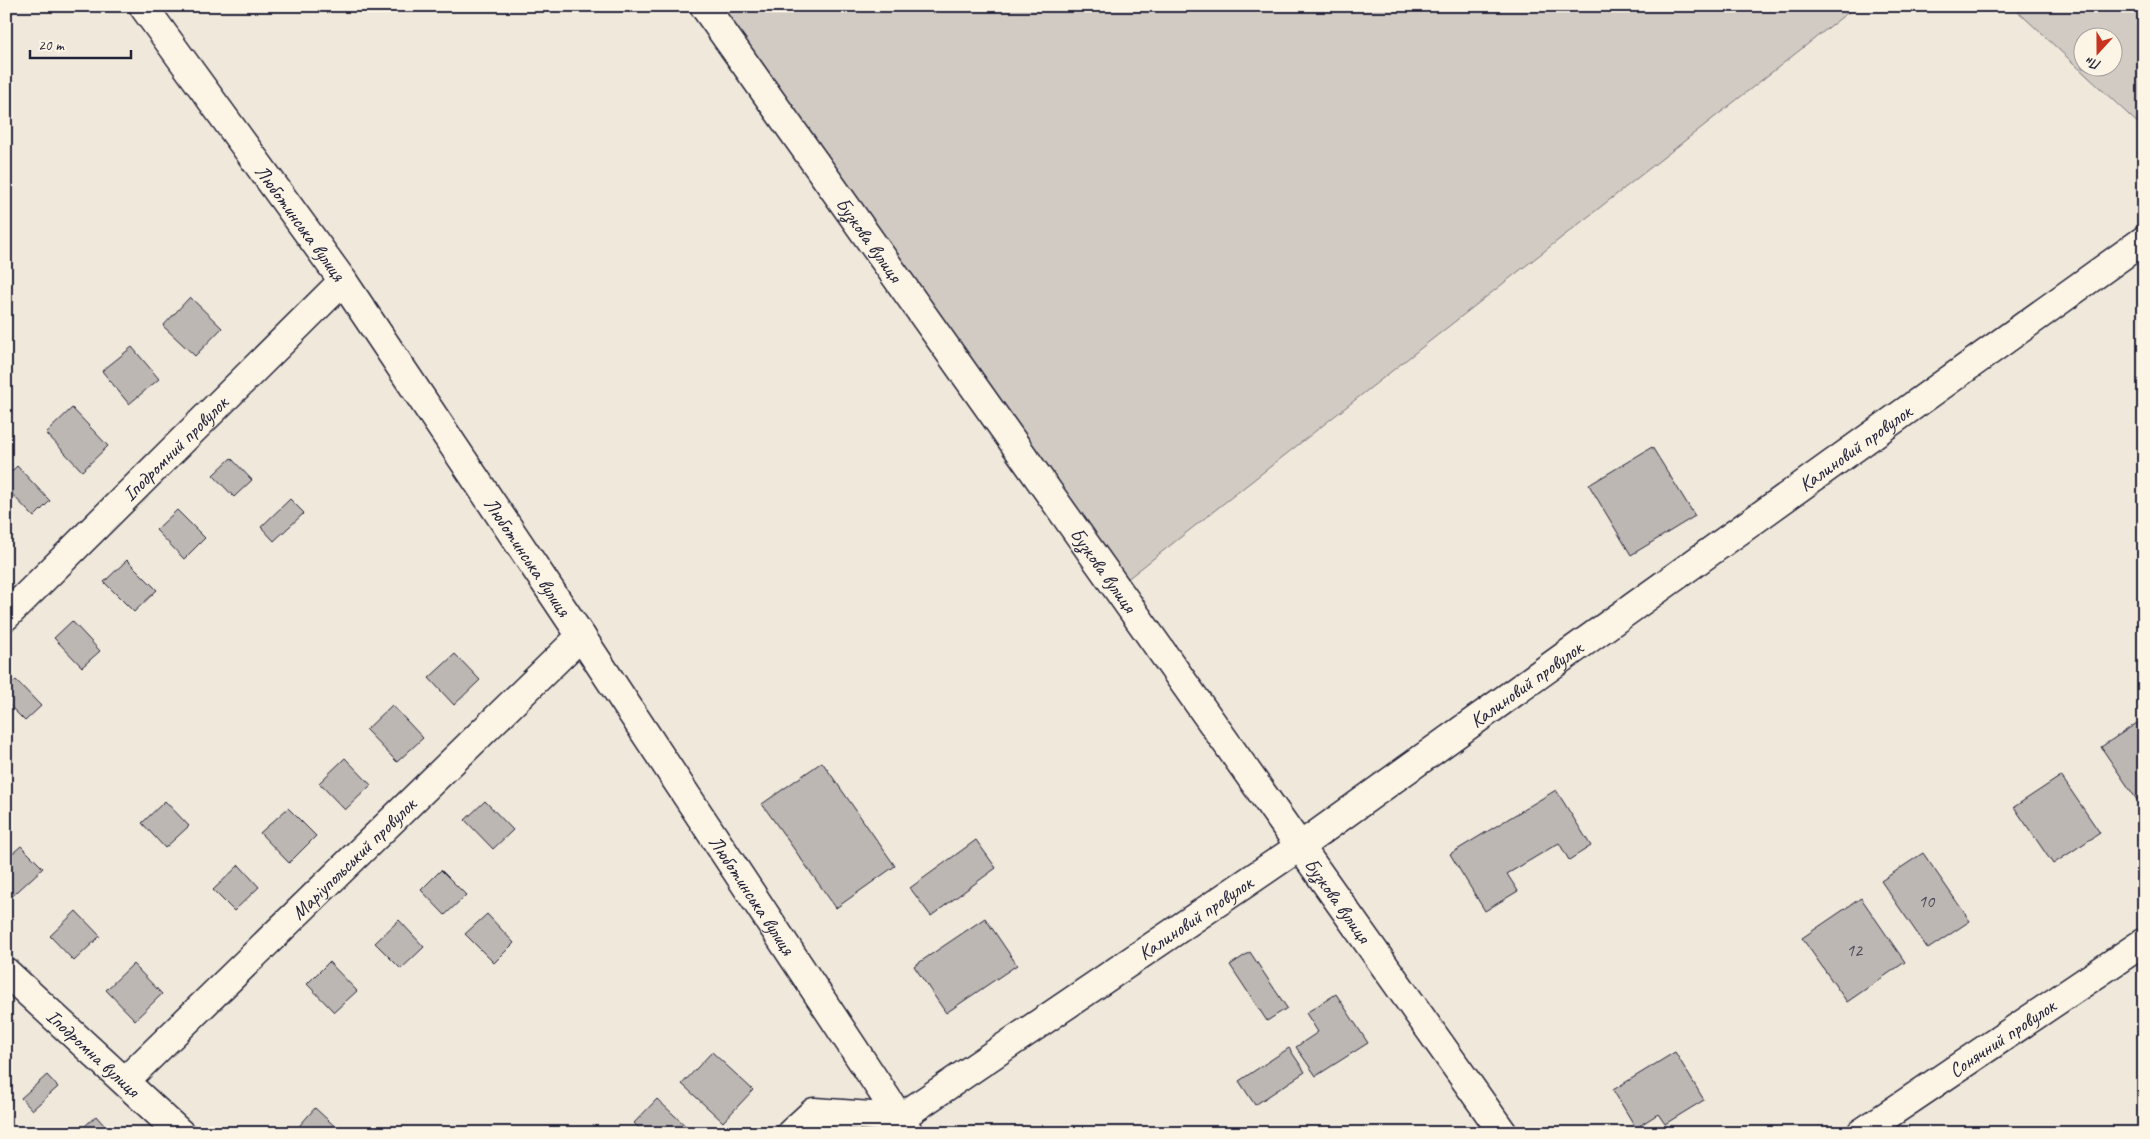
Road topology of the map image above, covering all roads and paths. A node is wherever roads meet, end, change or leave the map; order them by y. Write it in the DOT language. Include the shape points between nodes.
graph roads {
  1 [pos="143,6"];
  2 [pos="704,6"];
  3 [pos="2144,240"];
  4 [pos="343,281"];
  5 [pos="6,616"];
  6 [pos="581,636"];
  7 [pos="1299,847"];
  8 [pos="2144,942"];
  9 [pos="6,972"];
  10 [pos="125,1081"];
  11 [pos="904,1126"];
  12 [pos="180,1133"];
  13 [pos="791,1133"];
  14 [pos="1503,1133"];
  15 [pos="1861,1133"];
  1 -- 4 [label="street, Люботинська вулиця"];
  2 -- 7 [label="street, Бузкова вулиця"];
  3 -- 7 [label="street, Калиновий провулок"];
  4 -- 5 [label="street, Іподромний провулок"];
  4 -- 6 [label="street, Люботинська вулиця"];
  6 -- 10 [label="street, Маріупольський провулок"];
  6 -- 11 [label="street, Люботинська вулиця"];
  7 -- 11 [label="street, Калиновий провулок"];
  7 -- 14 [label="street, Бузкова вулиця"];
  8 -- 15 [label="street, Сонячний провулок"];
  9 -- 10 [label="street, Іподромна вулиця"];
  10 -- 12 [label="street, Іподромна вулиця"];
  11 -- 13 [label="street" via="814,1112"];
}
